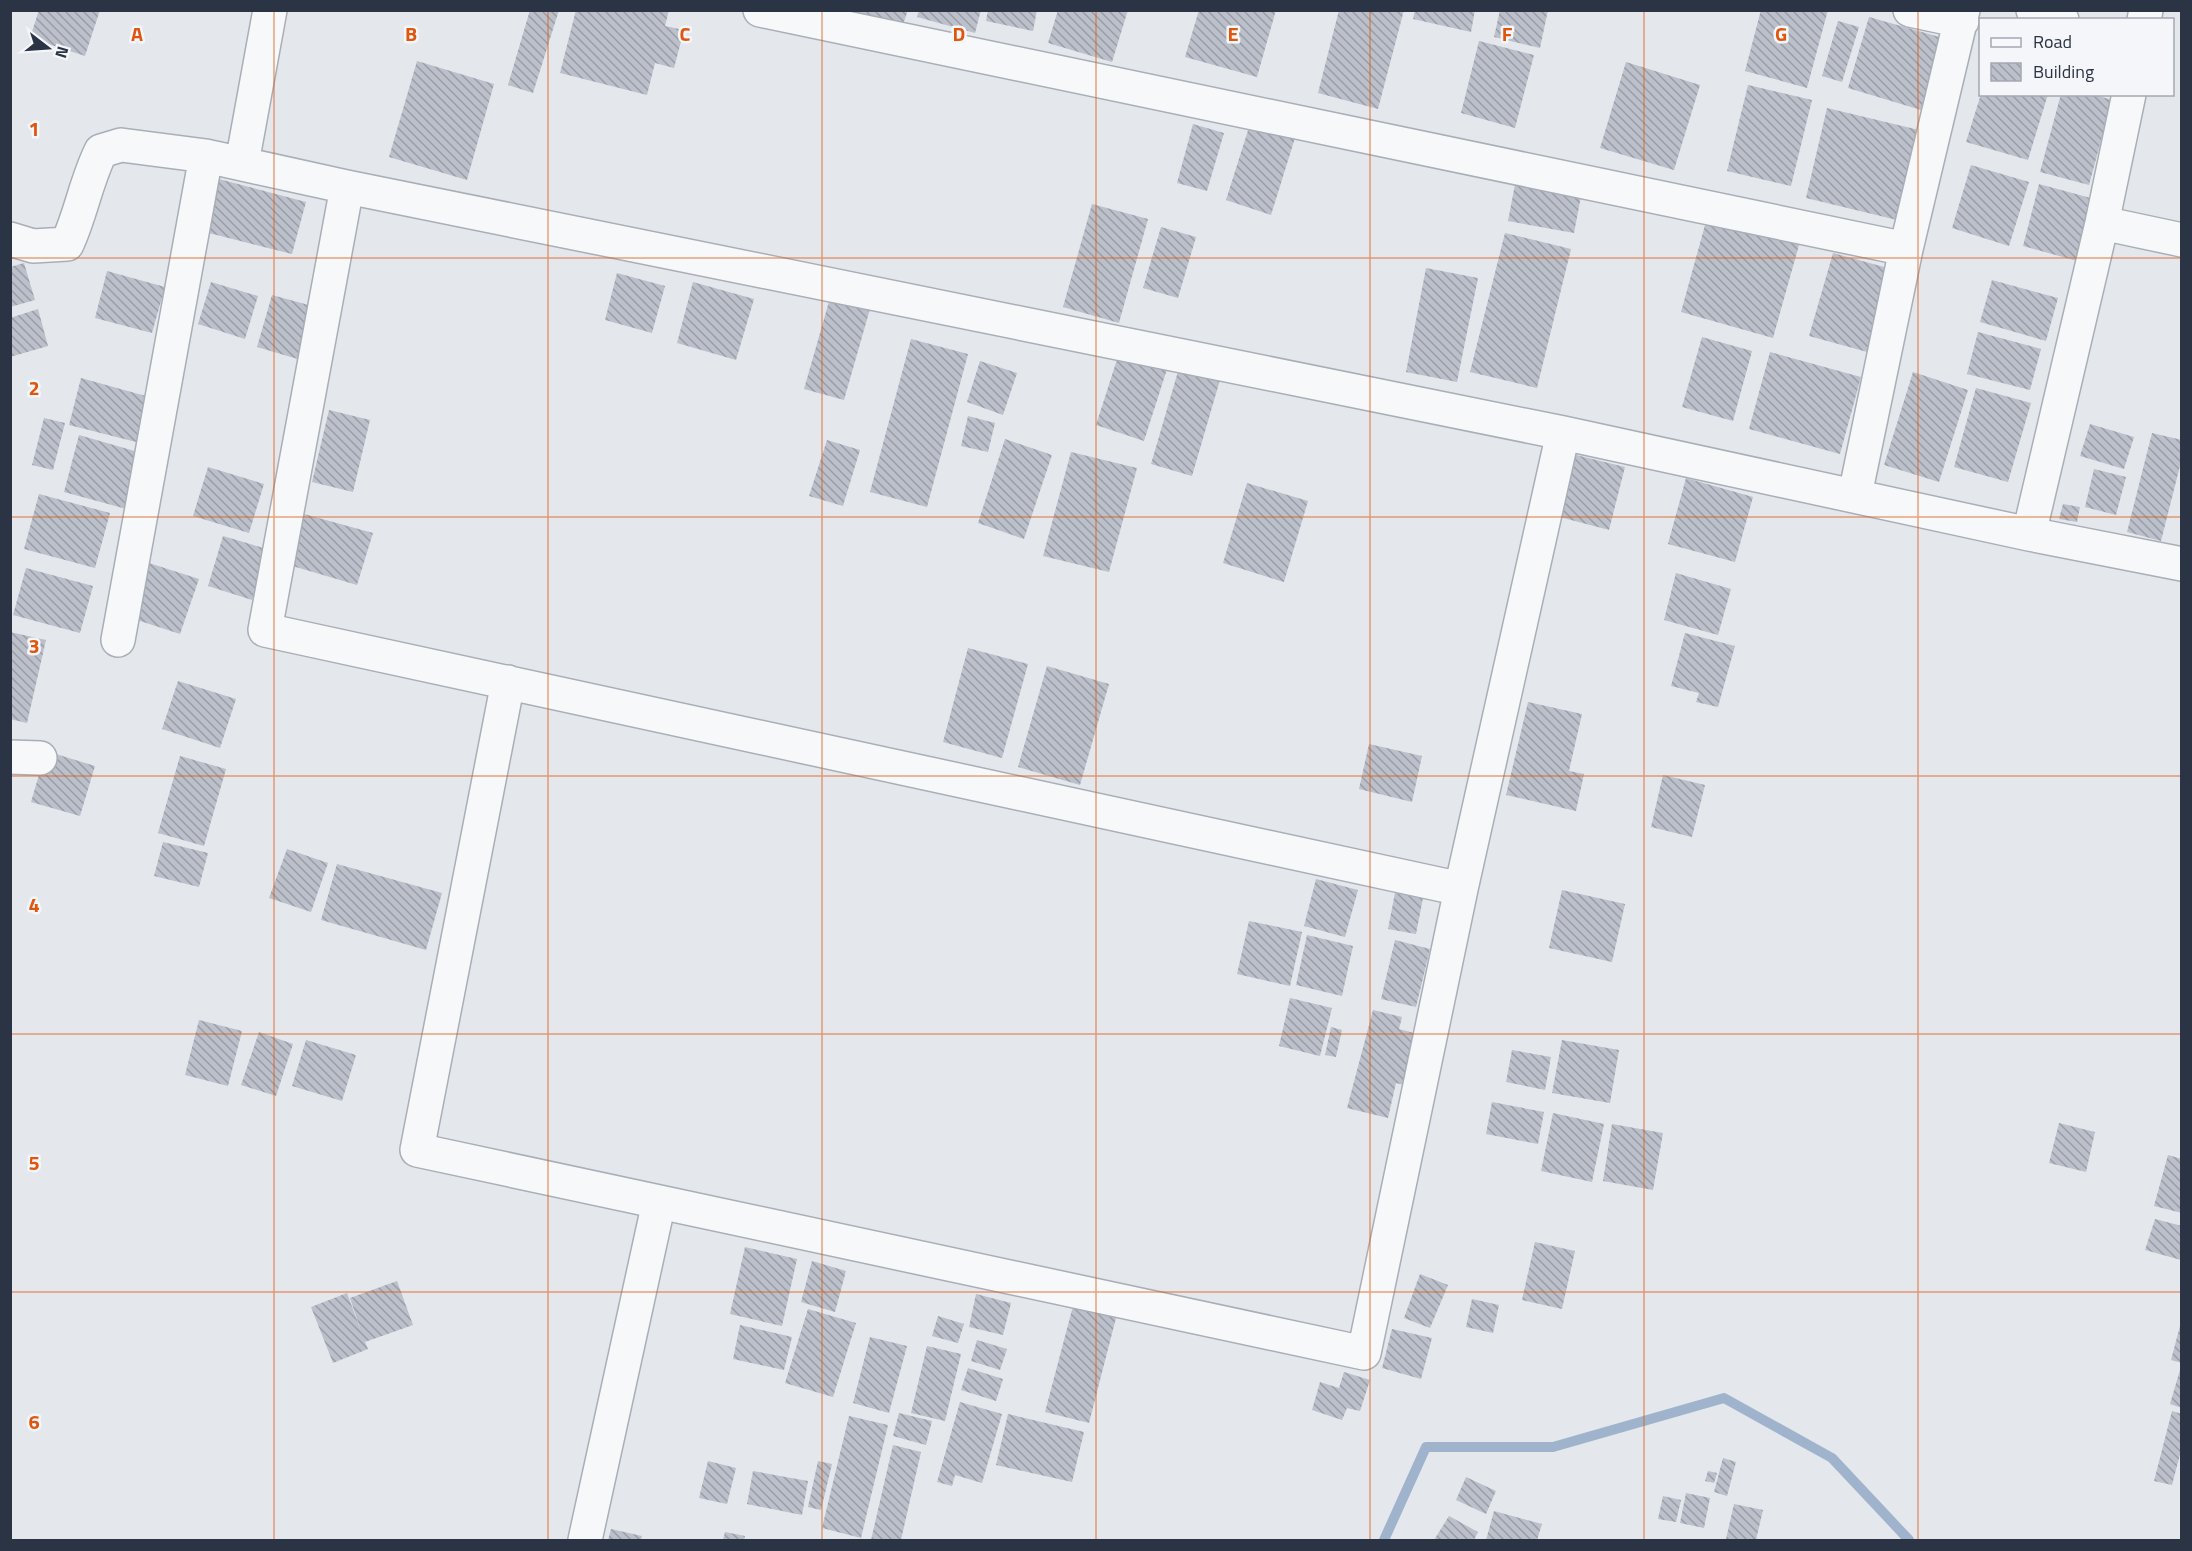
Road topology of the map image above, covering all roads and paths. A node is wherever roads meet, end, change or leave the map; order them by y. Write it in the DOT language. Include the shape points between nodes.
graph roads {
  1 [pos="270,10"];
  2 [pos="760,10"];
  3 [pos="1910,10"];
  4 [pos="2033,10"];
  5 [pos="1963,16"];
  6 [pos="2056,18"];
  7 [pos="2129,96"];
  8 [pos="206,156"];
  9 [pos="242,163"];
  10 [pos="347,187"];
  11 [pos="2102,223"];
  12 [pos="10,239"];
  13 [pos="2181,240"];
  14 [pos="1906,249"];
  15 [pos="1563,433"];
  16 [pos="1855,495"];
  17 [pos="2029,534"];
  18 [pos="2181,564"];
  19 [pos="118,640"];
  20 [pos="508,682"];
  21 [pos="1461,889"];
  22 [pos="659,1202"];
  23 [pos="585,1540"];
  1 -- 9 [label="street"];
  2 -- 14 [label="street"];
  3 -- 5 [label="street"];
  4 -- 6 [label="street"];
  5 -- 14 [label="street"];
  7 -- 11 [label="street"];
  8 -- 9 [label="street"];
  8 -- 12 [label="street" via="121,145 101,151 67,244 33,246"];
  8 -- 19 [label="street"];
  9 -- 10 [label="street"];
  10 -- 15 [label="street"];
  10 -- 20 [label="street" via="265,630"];
  11 -- 13 [label="street"];
  11 -- 17 [label="street"];
  14 -- 16 [label="street"];
  15 -- 16 [label="street"];
  15 -- 21 [label="street"];
  16 -- 17 [label="street"];
  17 -- 18 [label="street"];
  20 -- 21 [label="street"];
  20 -- 22 [label="street" via="417,1150"];
  21 -- 22 [label="street" via="1364,1353"];
  22 -- 23 [label="street"];
}
